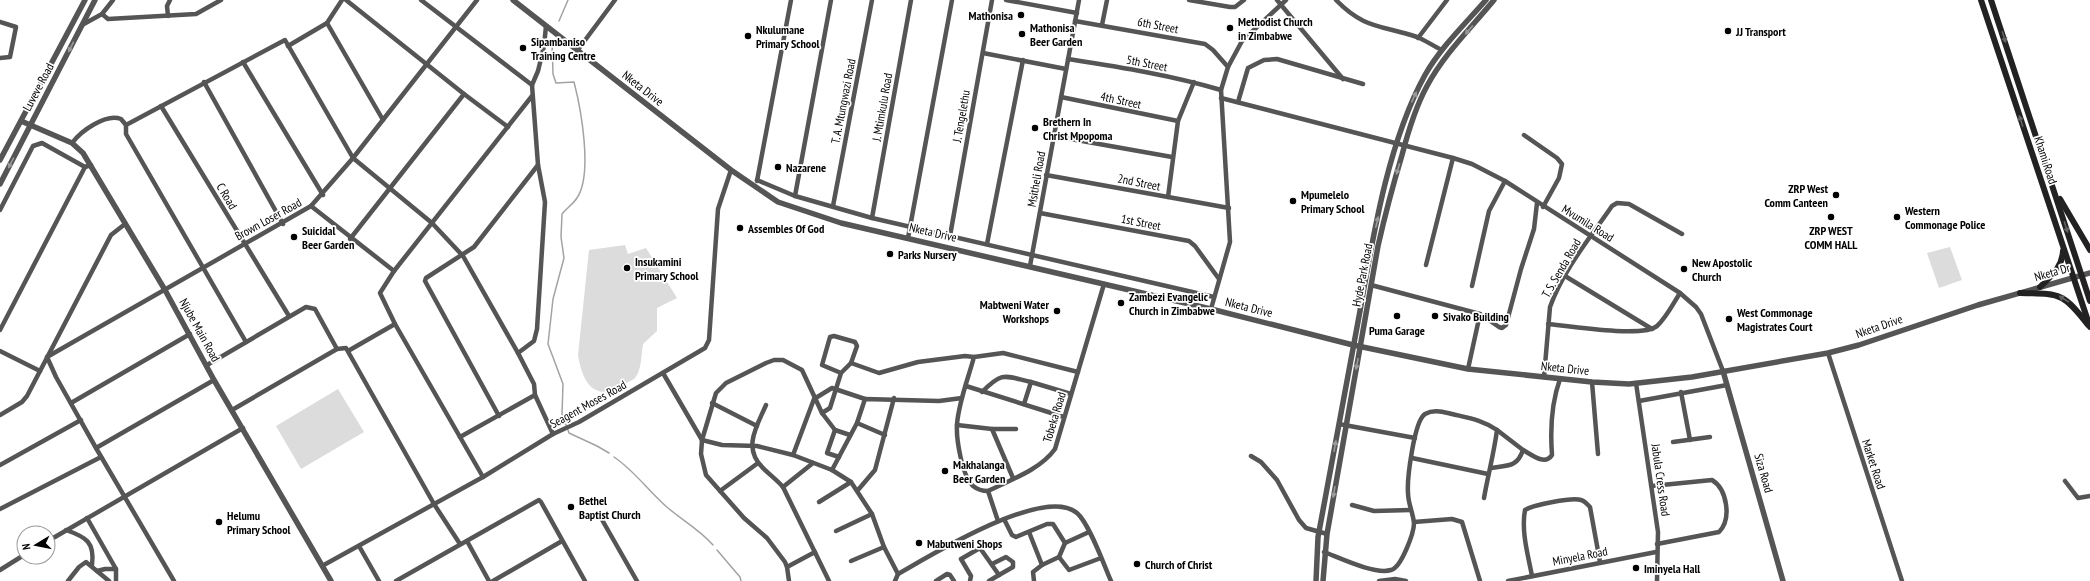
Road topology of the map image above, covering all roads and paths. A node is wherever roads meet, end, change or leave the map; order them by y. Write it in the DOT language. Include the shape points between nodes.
graph roads {
  1 [pos="85,0"];
  2 [pos="95,0"];
  3 [pos="113,0"];
  4 [pos="170,0"];
  5 [pos="221,0"];
  6 [pos="342,0"];
  7 [pos="346,0"];
  8 [pos="421,0"];
  9 [pos="476,0"];
  10 [pos="513,0"];
  11 [pos="615,0"];
  12 [pos="791,0"];
  13 [pos="832,0"];
  14 [pos="872,0"];
  15 [pos="911,0"];
  16 [pos="952,0"];
  17 [pos="992,0"];
  18 [pos="1006,0"];
  19 [pos="1079,0"];
  20 [pos="1107,0"];
  21 [pos="1190,0"];
  22 [pos="1244,0"];
  23 [pos="1277,0"];
  24 [pos="1286,0"];
  25 [pos="1336,0"];
  26 [pos="1447,0"];
  27 [pos="1486,0"];
  28 [pos="1494,0"];
  29 [pos="1981,0"];
  30 [pos="1991,0"];
  31 [pos="1281,5"];
  32 [pos="1077,13"];
  33 [pos="102,14"];
  34 [pos="168,16"];
  35 [pos="1075,21"];
  36 [pos="0,22"];
  37 [pos="327,23"];
  38 [pos="82,25"];
  39 [pos="1102,25"];
  40 [pos="546,26"];
  41 [pos="456,27"];
  42 [pos="1418,38"];
  43 [pos="288,46"];
  44 [pos="1442,50"];
  45 [pos="577,51"];
  46 [pos="983,53"];
  47 [pos="0,58"];
  48 [pos="1068,59"];
  49 [pos="1023,60"];
  50 [pos="243,62"];
  51 [pos="427,64"];
  52 [pos="1228,67"];
  53 [pos="1066,69"];
  54 [pos="1343,78"];
  55 [pos="204,82"];
  56 [pos="1194,82"];
  57 [pos="1363,84"];
  58 [pos="532,85"];
  59 [pos="1221,90"];
  60 [pos="464,94"];
  61 [pos="532,96"];
  62 [pos="1061,97"];
  63 [pos="1221,98"];
  64 [pos="1238,102"];
  65 [pos="161,106"];
  66 [pos="382,120"];
  67 [pos="21,121"];
  68 [pos="1178,121"];
  69 [pos="30,125"];
  70 [pos="126,125"];
  71 [pos="508,127"];
  72 [pos="1524,135"];
  73 [pos="1054,136"];
  74 [pos="1398,142"];
  75 [pos="72,143"];
  76 [pos="1405,145"];
  77 [pos="1172,157"];
  78 [pos="354,158"];
  79 [pos="1453,158"];
  80 [pos="0,160"];
  81 [pos="91,165"];
  82 [pos="538,165"];
  83 [pos="85,167"];
  84 [pos="731,170"];
  85 [pos="1046,175"];
  86 [pos="757,180"];
  87 [pos="1505,181"];
  88 [pos="0,184"];
  89 [pos="2053,187"];
  90 [pos="389,188"];
  91 [pos="755,188"];
  92 [pos="322,195"];
  93 [pos="795,196"];
  94 [pos="1168,197"];
  95 [pos="1537,203"];
  96 [pos="311,206"];
  97 [pos="833,206"];
  98 [pos="1543,207"];
  99 [pos="1229,208"];
  100 [pos="0,210"];
  101 [pos="1040,213"];
  102 [pos="872,218"];
  103 [pos="432,222"];
  104 [pos="125,224"];
  105 [pos="282,224"];
  106 [pos="910,227"];
  107 [pos="1682,234"];
  108 [pos="950,236"];
  109 [pos="1590,237"];
  110 [pos="908,238"];
  111 [pos="350,239"];
  112 [pos="243,244"];
  113 [pos="987,244"];
  114 [pos="2063,247"];
  115 [pos="2090,250"];
  116 [pos="1032,254"];
  117 [pos="463,256"];
  118 [pos="1426,265"];
  119 [pos="1030,266"];
  120 [pos="203,267"];
  121 [pos="394,271"];
  122 [pos="2090,273"];
  123 [pos="2082,275"];
  124 [pos="1565,276"];
  125 [pos="2074,277"];
  126 [pos="1219,279"];
  127 [pos="1104,284"];
  128 [pos="1371,285"];
  129 [pos="1472,286"];
  130 [pos="2040,287"];
  131 [pos="165,290"];
  132 [pos="2020,293"];
  133 [pos="1680,294"];
  134 [pos="1214,297"];
  135 [pos="2090,301"];
  136 [pos="1210,309"];
  137 [pos="1480,314"];
  138 [pos="289,316"];
  139 [pos="394,324"];
  140 [pos="1548,324"];
  141 [pos="2090,327"];
  142 [pos="1652,329"];
  143 [pos="0,330"];
  144 [pos="190,334"];
  145 [pos="246,342"];
  146 [pos="1353,345"];
  147 [pos="1361,347"];
  148 [pos="337,349"];
  149 [pos="348,350"];
  150 [pos="0,351"];
  151 [pos="518,353"];
  152 [pos="1828,353"];
  153 [pos="47,357"];
  154 [pos="974,357"];
  155 [pos="851,363"];
  156 [pos="207,366"];
  157 [pos="1468,369"];
  158 [pos="40,371"];
  159 [pos="1723,371"];
  160 [pos="1078,372"];
  161 [pos="663,373"];
  162 [pos="841,373"];
  163 [pos="1544,377"];
  164 [pos="1560,379"];
  165 [pos="214,380"];
  166 [pos="1031,382"];
  167 [pos="1592,382"];
  168 [pos="1636,383"];
  169 [pos="1727,385"];
  170 [pos="966,386"];
  171 [pos="837,388"];
  172 [pos="982,392"];
  173 [pos="1681,392"];
  174 [pos="1071,394"];
  175 [pos="535,395"];
  176 [pos="894,398"];
  177 [pos="962,398"];
  178 [pos="814,399"];
  179 [pos="865,399"];
  180 [pos="1638,400"];
  181 [pos="71,403"];
  182 [pos="712,403"];
  183 [pos="1024,404"];
  184 [pos="766,405"];
  185 [pos="232,410"];
  186 [pos="822,413"];
  187 [pos="0,415"];
  188 [pos="499,416"];
  189 [pos="1064,417"];
  190 [pos="81,420"];
  191 [pos="857,424"];
  192 [pos="1339,424"];
  193 [pos="957,425"];
  194 [pos="757,426"];
  195 [pos="1345,426"];
  196 [pos="243,428"];
  197 [pos="992,429"];
  198 [pos="1016,429"];
  199 [pos="835,430"];
  200 [pos="1497,430"];
  201 [pos="553,434"];
  202 [pos="850,435"];
  203 [pos="885,435"];
  204 [pos="460,437"];
  205 [pos="1710,437"];
  206 [pos="1415,438"];
  207 [pos="702,440"];
  208 [pos="1690,440"];
  209 [pos="1673,442"];
  210 [pos="752,445"];
  211 [pos="96,448"];
  212 [pos="1523,450"];
  213 [pos="1598,454"];
  214 [pos="793,455"];
  215 [pos="1251,456"];
  216 [pos="101,457"];
  217 [pos="839,457"];
  218 [pos="1412,458"];
  219 [pos="758,462"];
  220 [pos="813,463"];
  221 [pos="0,465"];
  222 [pos="1490,468"];
  223 [pos="832,470"];
  224 [pos="1488,474"];
  225 [pos="483,477"];
  226 [pos="1013,478"];
  227 [pos="2065,481"];
  228 [pos="851,482"];
  229 [pos="1652,486"];
  230 [pos="784,487"];
  231 [pos="858,490"];
  232 [pos="720,491"];
  233 [pos="988,491"];
  234 [pos="2090,496"];
  235 [pos="125,498"];
  236 [pos="1484,498"];
  237 [pos="819,502"];
  238 [pos="434,504"];
  239 [pos="1352,505"];
  240 [pos="0,509"];
  241 [pos="1410,510"];
  242 [pos="872,514"];
  243 [pos="87,518"];
  244 [pos="601,518"];
  245 [pos="1004,519"];
  246 [pos="998,521"];
  247 [pos="1414,522"];
  248 [pos="66,530"];
  249 [pos="836,531"];
  250 [pos="1030,532"];
  251 [pos="1089,532"];
  252 [pos="1319,533"];
  253 [pos="1327,534"];
  254 [pos="56,536"];
  255 [pos="467,541"];
  256 [pos="562,541"];
  257 [pos="1065,543"];
  258 [pos="460,544"];
  259 [pos="1658,544"];
  260 [pos="359,546"];
  261 [pos="884,547"];
  262 [pos="815,552"];
  263 [pos="1324,552"];
  264 [pos="1656,552"];
  265 [pos="1059,557"];
  266 [pos="1101,558"];
  267 [pos="16,560"];
  268 [pos="852,561"];
  269 [pos="1600,562"];
  270 [pos="992,564"];
  271 [pos="92,565"];
  272 [pos="1042,565"];
  273 [pos="322,566"];
  274 [pos="787,568"];
  275 [pos="116,569"];
  276 [pos="0,570"];
  277 [pos="97,571"];
  278 [pos="898,574"];
  279 [pos="999,575"];
  280 [pos="1532,576"];
  281 [pos="1387,580"];
  282 [pos="68,581"];
  283 [pos="109,581"];
  284 [pos="116,581"];
  285 [pos="174,581"];
  286 [pos="331,581"];
  287 [pos="379,581"];
  288 [pos="396,581"];
  289 [pos="489,581"];
  290 [pos="493,581"];
  291 [pos="585,581"];
  292 [pos="637,581"];
  293 [pos="789,581"];
  294 [pos="829,581"];
  295 [pos="894,581"];
  296 [pos="936,581"];
  297 [pos="954,581"];
  298 [pos="970,581"];
  299 [pos="989,581"];
  300 [pos="1034,581"];
  301 [pos="1111,581"];
  302 [pos="1316,581"];
  303 [pos="1323,581"];
  304 [pos="1379,581"];
  305 [pos="1406,581"];
  306 [pos="1480,581"];
  307 [pos="1508,581"];
  308 [pos="1657,581"];
  309 [pos="1783,581"];
  310 [pos="1902,581"];
  1 -- 67 [label="street, Luveve Road"];
  2 -- 38 [label="street, Luveve Road"];
  3 -- 33 [label="street"];
  4 -- 34 [label="street"];
  5 -- 34 [label="street" via="196,14"];
  6 -- 37 [label="street"];
  7 -- 51 [label="street"];
  8 -- 41 [label="street"];
  9 -- 41 [label="street, Brown Loser Road"];
  10 -- 40 [label="street, Nketa Drive"];
  11 -- 45 [label="street"];
  12 -- 86 [label="street"];
  13 -- 93 [label="street"];
  14 -- 97 [label="street, T. A. Mtungwazi Road"];
  15 -- 102 [label="street, J. Mtimkulu Road"];
  16 -- 106 [label="street"];
  17 -- 46 [label="street, J. Tengelethu"];
  18 -- 32 [label="street"];
  19 -- 32 [label="street, Msitheli Road"];
  20 -- 39 [label="street"];
  21 -- 22 [label="street" via="1235,7"];
  23 -- 31 [label="street"];
  24 -- 31 [label="street"];
  25 -- 42 [label="street" via="1352,15 1367,24"];
  26 -- 42 [label="street"];
  27 -- 44 [label="street, Hyde Park Road"];
  28 -- 76 [label="street, Hyde Park Road, one-way" via="1451,50 1427,86"];
  114 -- 29 [label="main road, Khami Road, one-way"];
  30 -- 89 [label="main road, Khami Road, one-way"];
  31 -- 52 [label="street" via="1242,41"];
  31 -- 54 [label="street"];
  32 -- 35 [label="street, Msitheli Road"];
  33 -- 34 [label="street" via="110,20"];
  33 -- 38 [label="street"];
  35 -- 39 [label="street, 6th Street"];
  35 -- 48 [label="street, Msitheli Road"];
  36 -- 47 [label="street" via="16,27 10,57"];
  37 -- 43 [label="street"];
  37 -- 66 [label="street"];
  38 -- 69 [label="street, Luveve Road, one-way"];
  39 -- 52 [label="street, 6th Street" via="1204,44 1214,50"];
  40 -- 45 [label="street, Nketa Drive"];
  40 -- 58 [label="street" via="544,46"];
  41 -- 51 [label="street, Brown Loser Road"];
  41 -- 58 [label="street"];
  42 -- 44 [label="street"];
  43 -- 50 [label="street" via="285,40 281,41"];
  43 -- 78 [label="street"];
  74 -- 44 [label="street, Hyde Park Road, one-way" via="1414,98"];
  45 -- 84 [label="street, Nketa Drive"];
  46 -- 49 [label="street"];
  46 -- 108 [label="street, J. Tengelethu"];
  48 -- 53 [label="street, Msitheli Road"];
  48 -- 56 [label="street, 5th Street"];
  49 -- 53 [label="street"];
  49 -- 113 [label="street"];
  50 -- 55 [label="street"];
  50 -- 92 [label="street"];
  51 -- 60 [label="street"];
  51 -- 66 [label="street, Brown Loser Road"];
  52 -- 59 [label="street"];
  53 -- 62 [label="street, Msitheli Road"];
  54 -- 57 [label="street"];
  54 -- 64 [label="street" via="1276,59 1264,60 1248,68"];
  55 -- 65 [label="street"];
  55 -- 105 [label="street"];
  56 -- 59 [label="street, 5th Street"];
  56 -- 68 [label="street"];
  58 -- 61 [label="street"];
  59 -- 63 [label="street"];
  60 -- 71 [label="street"];
  60 -- 90 [label="street"];
  61 -- 71 [label="street"];
  61 -- 82 [label="street"];
  62 -- 68 [label="street, 4th Street"];
  62 -- 73 [label="street, Msitheli Road"];
  63 -- 64 [label="street, Mvumila Road"];
  63 -- 99 [label="street"];
  64 -- 74 [label="street, Mvumila Road"];
  65 -- 70 [label="street"];
  65 -- 112 [label="street, C Road"];
  66 -- 78 [label="street, Brown Loser Road"];
  67 -- 69 [label="street, Njube Main Road"];
  67 -- 80 [label="street, Luveve Road"];
  68 -- 77 [label="street"];
  69 -- 75 [label="street, Njube Main Road"];
  69 -- 88 [label="street, Luveve Road, one-way"];
  70 -- 75 [label="street" via="121,119 111,117 82,130"];
  70 -- 120 [label="street" via="126,134"];
  71 -- 103 [label="street"];
  72 -- 98 [label="street" via="1562,164 1559,178"];
  73 -- 77 [label="street"];
  73 -- 85 [label="street, Msitheli Road"];
  74 -- 76 [label="street, Mvumila Road"];
  146 -- 74 [label="street, Hyde Park Road, one-way" via="1372,245"];
  75 -- 81 [label="street, Njube Main Road" via="83,152"];
  76 -- 79 [label="street, Mvumila Road"];
  76 -- 128 [label="street, Hyde Park Road, one-way" via="1386,211"];
  77 -- 94 [label="street"];
  78 -- 90 [label="street"];
  78 -- 92 [label="street, Brown Loser Road"];
  79 -- 87 [label="street, Mvumila Road" via="1472,164"];
  79 -- 118 [label="street"];
  81 -- 83 [label="street"];
  81 -- 104 [label="street, Njube Main Road"];
  82 -- 117 [label="street" via="474,247"];
  82 -- 151 [label="street" via="545,202 537,329 534,341"];
  83 -- 100 [label="street" via="42,143 33,146"];
  83 -- 143 [label="street"];
  84 -- 91 [label="street, Nketa Drive"];
  84 -- 161 [label="street, Seagent Moses Road" via="718,209 708,344"];
  85 -- 94 [label="street, 2nd Street"];
  85 -- 101 [label="street, Msitheli Road"];
  86 -- 91 [label="street"];
  86 -- 93 [label="street"];
  87 -- 95 [label="street, Mvumila Road"];
  87 -- 129 [label="street" via="1489,211"];
  89 -- 115 [label="main road"];
  89 -- 123 [label="main road, Khami Road, one-way"];
  90 -- 103 [label="street"];
  90 -- 111 [label="street"];
  91 -- 110 [label="street, Nketa Drive" via="778,202 808,214"];
  92 -- 96 [label="street, Brown Loser Road"];
  93 -- 97 [label="street"];
  94 -- 99 [label="street, 2nd Street"];
  95 -- 98 [label="street, Mvumila Road"];
  95 -- 137 [label="street" via="1534,230 1506,325 1499,327"];
  96 -- 105 [label="street, Brown Loser Road"];
  96 -- 111 [label="street"];
  97 -- 102 [label="street"];
  98 -- 109 [label="street, Mvumila Road"];
  99 -- 126 [label="street" via="1229,251"];
  101 -- 116 [label="street, Msitheli Road"];
  101 -- 126 [label="street, 1st Street" via="1189,241 1196,246"];
  102 -- 106 [label="street"];
  103 -- 117 [label="street"];
  103 -- 121 [label="street"];
  104 -- 131 [label="street, Njube Main Road"];
  104 -- 153 [label="street" via="111,235"];
  105 -- 112 [label="street, Brown Loser Road"];
  106 -- 108 [label="street"];
  106 -- 110 [label="street"];
  107 -- 109 [label="street, T. S. Senda Road" via="1624,203 1612,206"];
  108 -- 113 [label="street"];
  109 -- 124 [label="street, T. S. Senda Road"];
  109 -- 133 [label="street, Mvumila Road"];
  110 -- 119 [label="street, Nketa Drive"];
  111 -- 121 [label="street"];
  112 -- 120 [label="street, Brown Loser Road"];
  112 -- 138 [label="street, C Road"];
  113 -- 116 [label="street"];
  114 -- 125 [label="main road, Khami Road"];
  114 -- 130 [label="main road" via="2061,263"];
  116 -- 119 [label="street, Msitheli Road"];
  116 -- 134 [label="street"];
  117 -- 151 [label="street"];
  117 -- 188 [label="street" via="426,278 425,285"];
  119 -- 127 [label="street, Nketa Drive"];
  120 -- 131 [label="street, Brown Loser Road"];
  120 -- 145 [label="street"];
  121 -- 139 [label="street" via="380,293"];
  122 -- 123 [label="street, Nketa Dr"];
  123 -- 125 [label="street, Nketa Dr"];
  123 -- 135 [label="main road, Khami Road"];
  124 -- 140 [label="street, T. S. Senda Road" via="1550,307"];
  124 -- 142 [label="street"];
  125 -- 130 [label="street, Nketa Dr"];
  125 -- 141 [label="main road, Khami Road"];
  126 -- 134 [label="street"];
  127 -- 136 [label="street, Nketa Drive"];
  127 -- 160 [label="street, Tobeka Road"];
  128 -- 137 [label="street"];
  128 -- 147 [label="street, Hyde Park Road"];
  130 -- 132 [label="street, Nketa Dr"];
  131 -- 144 [label="street, Njube Main Road"];
  131 -- 153 [label="street, Brown Loser Road"];
  141 -- 132 [label="main road, one-way" via="2064,298 2052,294"];
  132 -- 152 [label="street, Nketa Drive"];
  133 -- 142 [label="street" via="1659,325"];
  133 -- 159 [label="street, Mvumila Road" via="1701,314"];
  134 -- 136 [label="street"];
  136 -- 146 [label="street, Nketa Drive"];
  137 -- 157 [label="street"];
  138 -- 145 [label="street"];
  138 -- 148 [label="street" via="306,306 312,307"];
  139 -- 149 [label="street"];
  139 -- 204 [label="street"];
  140 -- 142 [label="street" via="1630,332"];
  140 -- 163 [label="street, T. S. Senda Road"];
  144 -- 156 [label="street, Njube Main Road"];
  144 -- 181 [label="street"];
  145 -- 156 [label="street"];
  146 -- 147 [label="street, Nketa Drive"];
  146 -- 192 [label="street, Hyde Park Road"];
  147 -- 157 [label="street, Nketa Drive"];
  147 -- 195 [label="street, Hyde Park Road, one-way"];
  148 -- 149 [label="street" via="342,347"];
  148 -- 185 [label="street"];
  149 -- 238 [label="street"];
  150 -- 158 [label="street"];
  151 -- 175 [label="street" via="534,384"];
  152 -- 159 [label="street, Nketa Drive"];
  152 -- 310 [label="street, Market Road"];
  153 -- 158 [label="street"];
  153 -- 181 [label="street"];
  154 -- 155 [label="street" via="918,362 879,373"];
  154 -- 160 [label="street" via="1003,354"];
  154 -- 170 [label="street"];
  155 -- 162 [label="street"];
  155 -- 162 [label="street" via="857,344 831,336 822,365"];
  156 -- 165 [label="street, Njube Main Road"];
  157 -- 163 [label="street, Nketa Drive"];
  158 -- 187 [label="street" via="22,402"];
  159 -- 168 [label="street, Nketa Drive"];
  159 -- 169 [label="street, Siza Road"];
  160 -- 174 [label="street, Tobeka Road"];
  161 -- 201 [label="street, Seagent Moses Road" via="579,422"];
  161 -- 207 [label="street"];
  162 -- 171 [label="street"];
  163 -- 164 [label="street, Nketa Drive"];
  164 -- 167 [label="street, Nketa Drive"];
  164 -- 212 [label="street" via="1553,402 1550,429 1552,455 1546,460 1540,460"];
  165 -- 185 [label="street, Njube Main Road"];
  165 -- 211 [label="street"];
  166 -- 172 [label="street" via="999,377"];
  166 -- 174 [label="street"];
  166 -- 183 [label="street"];
  167 -- 168 [label="street, Nketa Drive"];
  167 -- 213 [label="street"];
  168 -- 180 [label="street, Jabula Cress Road"];
  169 -- 173 [label="street"];
  169 -- 309 [label="street, Siza Road"];
  170 -- 172 [label="street"];
  170 -- 177 [label="street"];
  171 -- 178 [label="street" via="828,388"];
  171 -- 179 [label="street"];
  171 -- 186 [label="street" via="830,408"];
  172 -- 183 [label="street"];
  173 -- 180 [label="street"];
  173 -- 208 [label="street"];
  174 -- 189 [label="street, Tobeka Road"];
  175 -- 188 [label="street"];
  175 -- 201 [label="street"];
  176 -- 177 [label="street" via="939,401"];
  176 -- 179 [label="street"];
  176 -- 203 [label="street"];
  177 -- 193 [label="street"];
  178 -- 182 [label="street" via="802,370 783,360 774,360 719,388"];
  178 -- 186 [label="street"];
  178 -- 214 [label="street"];
  179 -- 191 [label="street"];
  180 -- 229 [label="street, Jabula Cress Road"];
  181 -- 190 [label="street"];
  182 -- 194 [label="street"];
  182 -- 207 [label="street"];
  183 -- 189 [label="street"];
  184 -- 194 [label="street"];
  185 -- 196 [label="street, Njube Main Road"];
  186 -- 199 [label="street"];
  188 -- 204 [label="street"];
  189 -- 226 [label="street, Tobeka Road" via="1055,449 1050,456"];
  190 -- 211 [label="street"];
  190 -- 221 [label="street"];
  191 -- 202 [label="street"];
  191 -- 203 [label="street"];
  192 -- 195 [label="street"];
  252 -- 192 [label="street, Hyde Park Road, one-way"];
  193 -- 197 [label="street"];
  193 -- 233 [label="street" via="966,476 973,486"];
  194 -- 210 [label="street"];
  195 -- 206 [label="street"];
  195 -- 253 [label="street, Hyde Park Road, one-way"];
  196 -- 235 [label="street"];
  196 -- 273 [label="street, Njube Main Road"];
  197 -- 198 [label="street"];
  197 -- 226 [label="street"];
  199 -- 202 [label="street"];
  199 -- 217 [label="street" via="827,453"];
  200 -- 206 [label="street" via="1480,421 1433,412 1424,415"];
  200 -- 212 [label="street"];
  200 -- 222 [label="street"];
  201 -- 225 [label="street, Seagent Moses Road"];
  202 -- 217 [label="street"];
  203 -- 231 [label="street" via="875,470"];
  204 -- 225 [label="street"];
  205 -- 208 [label="street"];
  206 -- 218 [label="street"];
  207 -- 210 [label="street" via="722,445"];
  207 -- 232 [label="street" via="704,468"];
  208 -- 209 [label="street"];
  210 -- 214 [label="street"];
  210 -- 219 [label="street" via="753,456"];
  211 -- 216 [label="street"];
  212 -- 222 [label="street" via="1515,464"];
  214 -- 220 [label="street"];
  215 -- 252 [label="street" via="1261,462 1277,480 1306,528"];
  216 -- 235 [label="street"];
  216 -- 240 [label="street"];
  217 -- 223 [label="street"];
  218 -- 224 [label="street"];
  218 -- 241 [label="street" via="1408,486"];
  219 -- 230 [label="street"];
  219 -- 232 [label="street"];
  220 -- 223 [label="street"];
  220 -- 230 [label="street"];
  222 -- 224 [label="street"];
  223 -- 228 [label="street"];
  224 -- 236 [label="street"];
  225 -- 238 [label="street, Seagent Moses Road"];
  226 -- 233 [label="street, Tobeka Road"];
  227 -- 234 [label="street" via="2078,498"];
  228 -- 231 [label="street"];
  228 -- 237 [label="street"];
  229 -- 259 [label="street, Jabula Cress Road"];
  229 -- 259 [label="street" via="1712,480 1720,485 1727,509 1725,523 1719,532"];
  230 -- 262 [label="street"];
  231 -- 242 [label="street"];
  232 -- 274 [label="street" via="744,518 767,538"];
  233 -- 246 [label="street"];
  235 -- 243 [label="street"];
  235 -- 285 [label="street"];
  238 -- 258 [label="street"];
  238 -- 260 [label="street, Seagent Moses Road"];
  239 -- 241 [label="street" via="1374,510"];
  241 -- 247 [label="street"];
  242 -- 249 [label="street"];
  242 -- 261 [label="street"];
  243 -- 248 [label="street"];
  243 -- 275 [label="street"];
  244 -- 292 [label="street"];
  245 -- 246 [label="street"];
  245 -- 250 [label="street" via="1012,535 1016,537"];
  245 -- 251 [label="street" via="1030,509 1063,507 1078,513"];
  246 -- 278 [label="street"];
  247 -- 263 [label="street" via="1398,567 1392,570 1375,570"];
  247 -- 306 [label="street" via="1452,519 1462,522"];
  248 -- 254 [label="street"];
  248 -- 271 [label="street" via="87,540 92,547"];
  250 -- 257 [label="street" via="1053,524"];
  250 -- 272 [label="street"];
  251 -- 257 [label="street"];
  251 -- 266 [label="street"];
  252 -- 253 [label="street"];
  252 -- 302 [label="street, Hyde Park Road"];
  253 -- 263 [label="street, Hyde Park Road"];
  255 -- 256 [label="street" via="539,500"];
  255 -- 258 [label="street"];
  255 -- 289 [label="street"];
  256 -- 290 [label="street"];
  256 -- 291 [label="street"];
  257 -- 265 [label="street"];
  258 -- 288 [label="street"];
  259 -- 264 [label="street, Jabula Cress Road"];
  260 -- 273 [label="street, Seagent Moses Road"];
  260 -- 287 [label="street"];
  261 -- 268 [label="street"];
  261 -- 278 [label="street"];
  262 -- 274 [label="street"];
  262 -- 294 [label="street"];
  263 -- 303 [label="street, Hyde Park Road"];
  264 -- 269 [label="street, Minyela Road"];
  264 -- 308 [label="street, Jabula Cress Road"];
  265 -- 266 [label="street" via="1069,570"];
  265 -- 272 [label="street"];
  266 -- 301 [label="street"];
  267 -- 276 [label="street"];
  269 -- 280 [label="street, Minyela Road"];
  269 -- 280 [label="street" via="1590,508 1585,502 1576,499 1536,505 1526,510 1524,518"];
  270 -- 279 [label="street"];
  270 -- 279 [label="street" via="1006,557 1013,562 1012,567"];
  270 -- 298 [label="street" via="980,548 962,557 961,561 971,576"];
  271 -- 277 [label="street"];
  271 -- 282 [label="street" via="86,562 82,564"];
  272 -- 300 [label="street" via="1033,572"];
  273 -- 286 [label="street, Njube Main Road"];
  274 -- 293 [label="street"];
  275 -- 277 [label="street"];
  275 -- 284 [label="street"];
  277 -- 283 [label="street"];
  278 -- 295 [label="street"];
  279 -- 299 [label="street"];
  280 -- 307 [label="street, Minyela Road"];
  281 -- 304 [label="street"];
  281 -- 305 [label="street"];
  296 -- 297 [label="street" via="947,574"];
}
